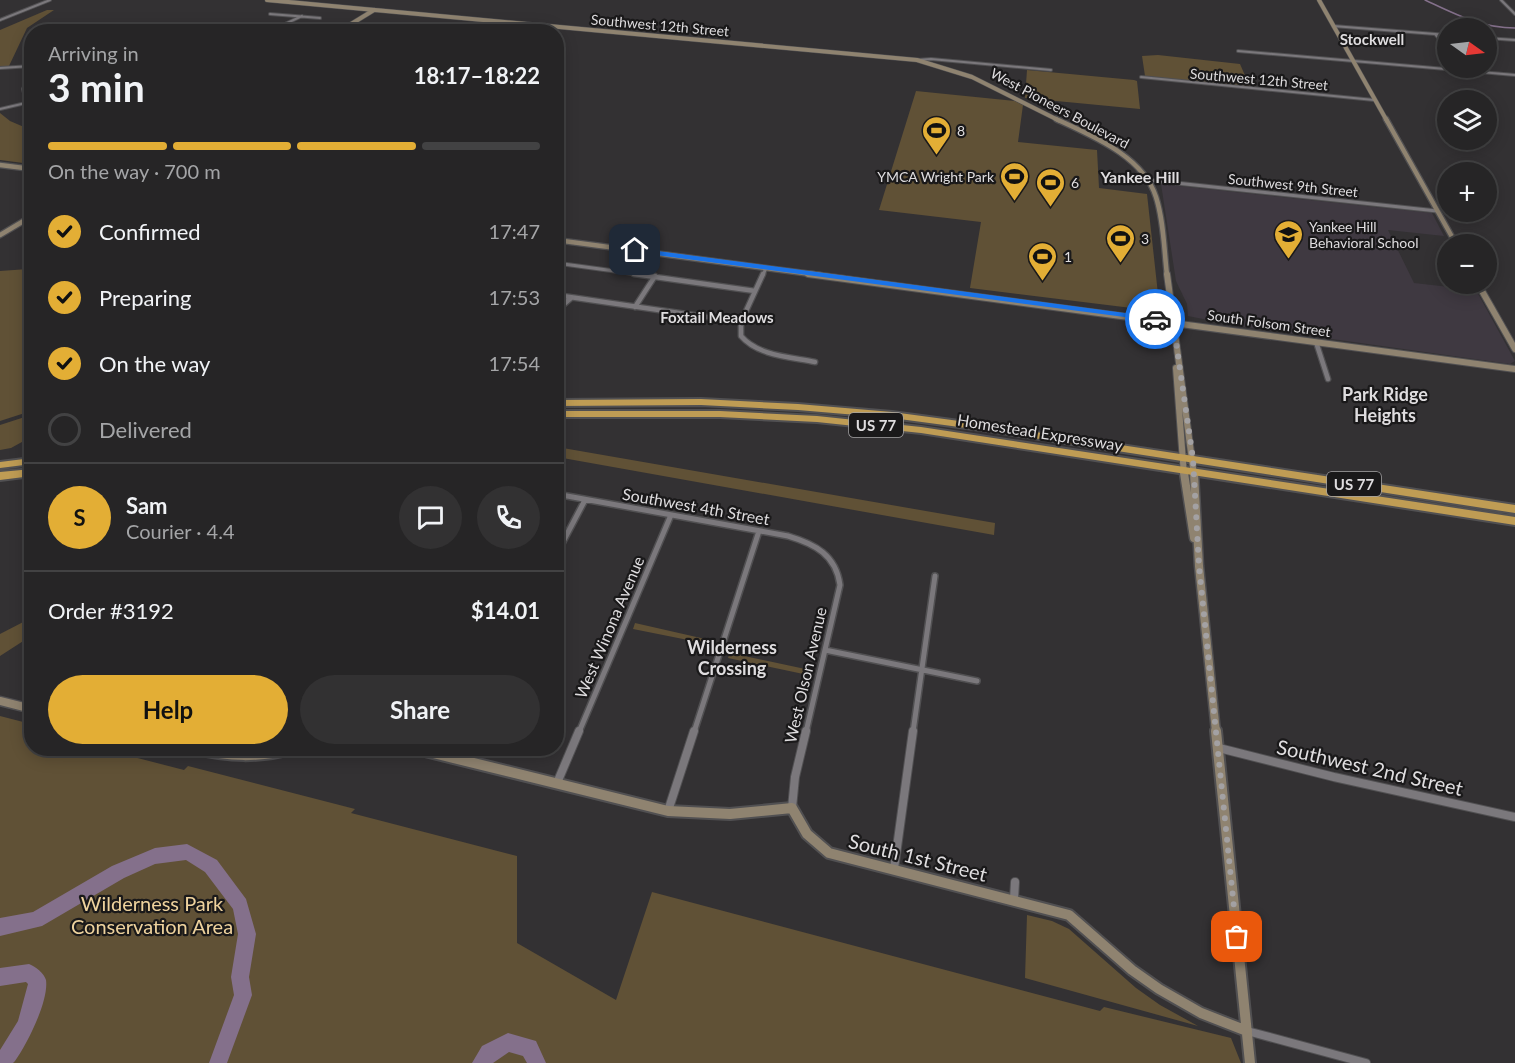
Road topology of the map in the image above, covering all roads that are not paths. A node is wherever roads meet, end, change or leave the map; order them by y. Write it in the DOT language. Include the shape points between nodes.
graph roads {
  1 [pos="50,0"];
  2 [pos="267,0"];
  3 [pos="1319,0"];
  4 [pos="1501,0"];
  5 [pos="374,10"];
  6 [pos="270,14"];
  7 [pos="1515,14"];
  8 [pos="303,16"];
  9 [pos="320,18"];
  10 [pos="0,20"];
  11 [pos="286,24"];
  12 [pos="351,24"];
  13 [pos="526,24"];
  14 [pos="1333,26"];
  15 [pos="564,27"];
  16 [pos="1435,34"];
  17 [pos="1437,36"];
  18 [pos="1497,39"];
  19 [pos="1515,40"];
  20 [pos="1238,51"];
  21 [pos="917,60"];
  22 [pos="1352,60"];
  23 [pos="24,66"];
  24 [pos="1437,67"];
  25 [pos="0,68"];
  26 [pos="1051,70"];
  27 [pos="1497,73"];
  28 [pos="1515,75"];
  29 [pos="1141,77"];
  30 [pos="1374,100"];
  31 [pos="24,104"];
  32 [pos="0,109"];
  33 [pos="0,166"];
  34 [pos="24,169"];
  35 [pos="1148,180"];
  36 [pos="1437,211"];
  37 [pos="24,220"];
  38 [pos="0,234"];
  39 [pos="564,241"];
  40 [pos="564,263"];
  41 [pos="766,268"];
  42 [pos="655,276"];
  43 [pos="755,291"];
  44 [pos="1484,294"];
  45 [pos="564,297"];
  46 [pos="571,298"];
  47 [pos="564,305"];
  48 [pos="634,307"];
  49 [pos="1173,321"];
  50 [pos="741,322"];
  51 [pos="1316,342"];
  52 [pos="1515,349"];
  53 [pos="814,362"];
  54 [pos="1515,369"];
  55 [pos="1328,379"];
  56 [pos="564,403"];
  57 [pos="564,414"];
  58 [pos="1188,458"];
  59 [pos="24,462"];
  60 [pos="0,465"];
  61 [pos="1188,470"];
  62 [pos="24,473"];
  63 [pos="0,476"];
  64 [pos="564,496"];
  65 [pos="585,500"];
  66 [pos="1515,509"];
  67 [pos="671,515"];
  68 [pos="1515,521"];
  69 [pos="759,531"];
  70 [pos="564,540"];
  71 [pos="827,553"];
  72 [pos="935,576"];
  73 [pos="825,650"];
  74 [pos="922,670"];
  75 [pos="977,681"];
  76 [pos="0,701"];
  77 [pos="24,707"];
  78 [pos="1218,748"];
  79 [pos="228,756"];
  80 [pos="257,756"];
  81 [pos="466,756"];
  82 [pos="557,783"];
  83 [pos="792,808"];
  84 [pos="668,811"];
  85 [pos="1515,818"];
  86 [pos="894,871"];
  87 [pos="1015,882"];
  88 [pos="1014,900"];
  89 [pos="1246,1031"];
  90 [pos="1250,1063"];
  91 [pos="1366,1063"];
  1 -- 10 [label="street"];
  2 -- 5 [label="main road, Southwest 12th Street"];
  3 -- 14 [label="main road"];
  4 -- 7 [label="street"];
  5 -- 12 [label="main road"];
  5 -- 13 [label="main road, Southwest 12th Street"];
  6 -- 8 [label="street"];
  8 -- 9 [label="street"];
  8 -- 11 [label="street"];
  14 -- 16 [label="street"];
  14 -- 22 [label="main road"];
  15 -- 21 [label="main road, Southwest 12th Street"];
  16 -- 17 [label="street"];
  18 -- 19 [label="street"];
  20 -- 22 [label="street"];
  21 -- 26 [label="street, Southwest 12th Street"];
  21 -- 35 [label="main road, West Pioneers Boulevard" via="979,80 1098,140 1127,159"];
  22 -- 24 [label="street"];
  22 -- 30 [label="main road"];
  23 -- 25 [label="street"];
  27 -- 28 [label="street"];
  29 -- 30 [label="street, Southwest 12th Street"];
  30 -- 36 [label="main road"];
  31 -- 32 [label="street"];
  33 -- 34 [label="main road"];
  35 -- 36 [label="street, Southwest 9th Street"];
  35 -- 49 [label="main road, West Pioneers Boulevard" via="1157,200"];
  37 -- 38 [label="main road"];
  39 -- 41 [label="main road, South Folsom Street"];
  40 -- 42 [label="street"];
  41 -- 43 [label="street"];
  41 -- 49 [label="main road, South Folsom Street"];
  42 -- 43 [label="street"];
  42 -- 48 [label="street"];
  43 -- 50 [label="street"];
  44 -- 52 [label="main road"];
  45 -- 46 [label="street"];
  46 -- 47 [label="street"];
  46 -- 48 [label="street"];
  48 -- 50 [label="street"];
  49 -- 51 [label="main road, South Folsom Street"];
  49 -- 58 [label="main road, West Pioneers Boulevard"];
  50 -- 53 [label="street" via="741,336 755,348"];
  51 -- 54 [label="main road, South Folsom Street"];
  51 -- 55 [label="street"];
  56 -- 58 [label="highway, Homestead Expressway / US 77" via="700,402 833,410 989,428"];
  57 -- 61 [label="highway, Homestead Expressway / US 77" via="673,412 818,419 973,436"];
  58 -- 61 [label="main road, West Pioneers Boulevard"];
  58 -- 66 [label="highway, Homestead Expressway / US 77"];
  59 -- 60 [label="highway"];
  61 -- 68 [label="highway, Homestead Expressway / US 77"];
  61 -- 78 [label="main road, West Pioneers Boulevard"];
  62 -- 63 [label="highway"];
  64 -- 65 [label="street, Southwest 4th Street"];
  65 -- 67 [label="street, Southwest 4th Street"];
  65 -- 70 [label="street"];
  67 -- 69 [label="street, Southwest 4th Street"];
  67 -- 82 [label="street, West Winona Avenue"];
  69 -- 71 [label="street, Southwest 4th Street" via="802,539"];
  69 -- 84 [label="street"];
  71 -- 73 [label="street, West Olson Avenue" via="840,574 840,585"];
  72 -- 74 [label="street"];
  73 -- 74 [label="street"];
  73 -- 83 [label="street, West Olson Avenue" via="795,777"];
  74 -- 75 [label="street"];
  74 -- 86 [label="street"];
  76 -- 77 [label="main road"];
  78 -- 85 [label="street, Southwest 2nd Street"];
  78 -- 89 [label="main road, West Pioneers Boulevard"];
  79 -- 80 [label="main road"];
  81 -- 82 [label="main road"];
  82 -- 84 [label="main road"];
  83 -- 84 [label="main road" via="720,816"];
  83 -- 86 [label="main road, South 1st Street" via="804,833 816,845 829,853"];
  86 -- 88 [label="main road, South 1st Street"];
  87 -- 88 [label="street"];
  88 -- 89 [label="main road, South 1st Street" via="1069,915 1157,988 1214,1020"];
  89 -- 90 [label="main road, West Pioneers Boulevard"];
  89 -- 91 [label="street, South 1st Street"];
}
